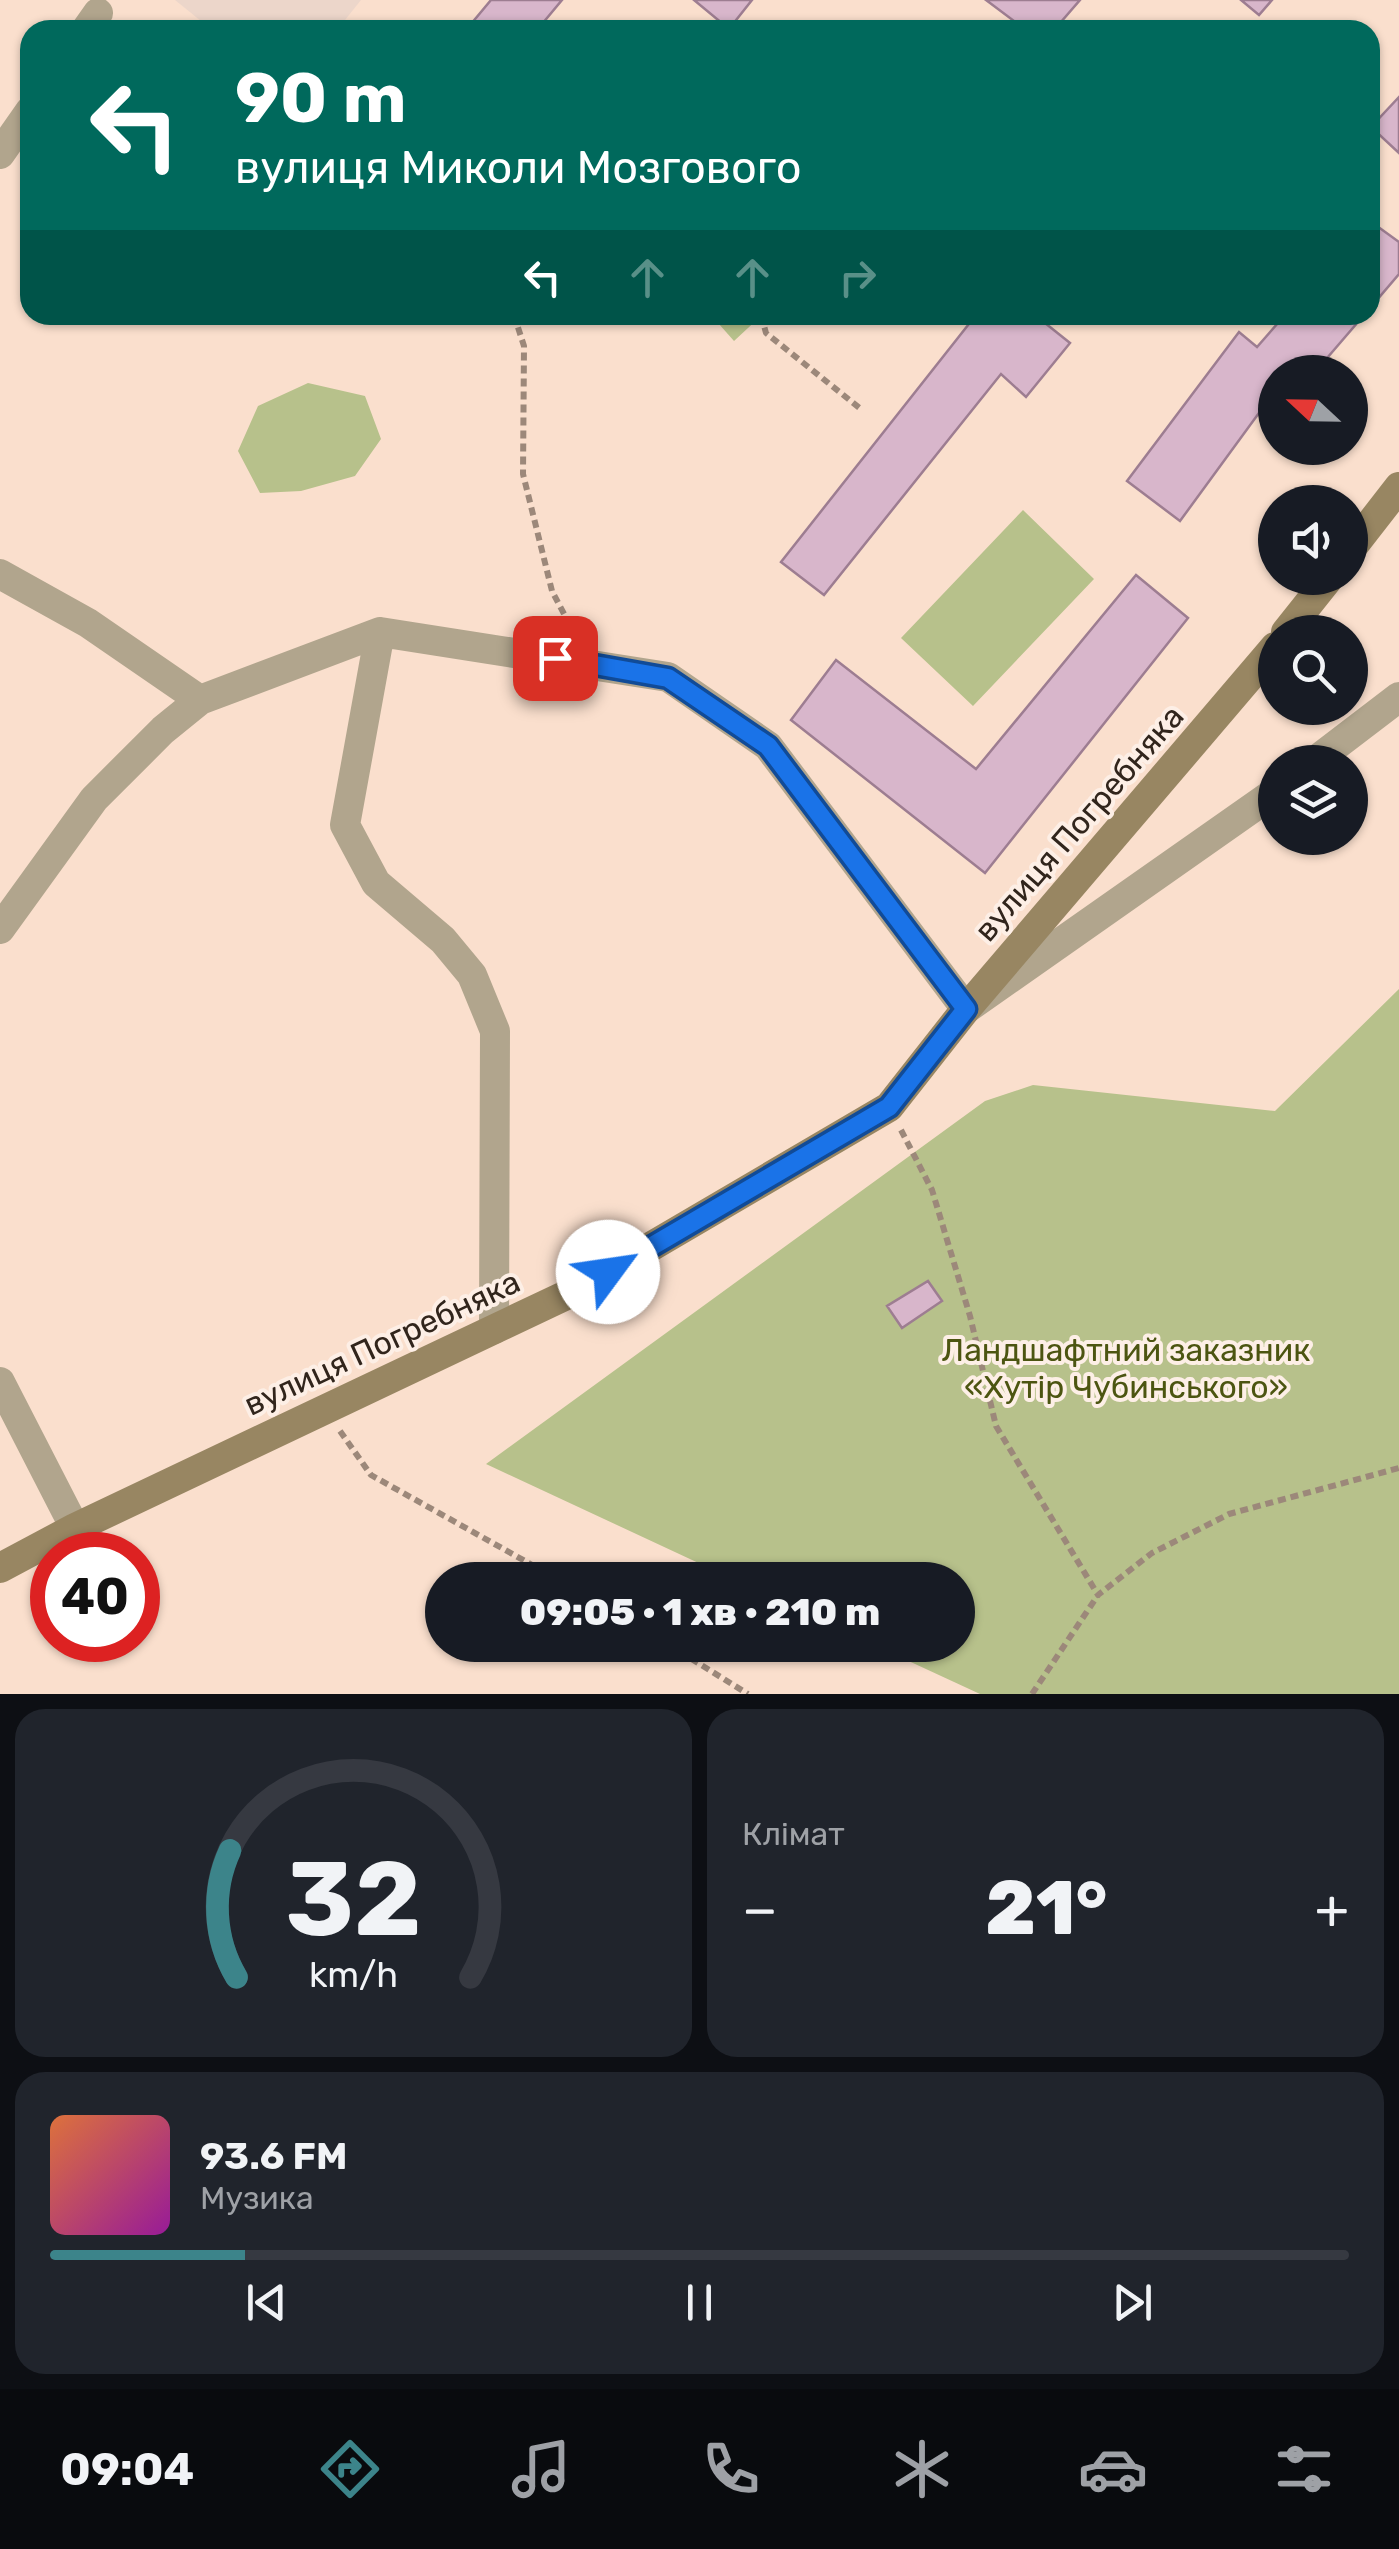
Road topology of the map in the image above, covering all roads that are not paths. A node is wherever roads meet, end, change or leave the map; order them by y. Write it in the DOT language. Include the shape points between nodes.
graph roads {
  1 [pos="20,125"];
  2 [pos="0,154"];
  3 [pos="1399,486"];
  4 [pos="1368,526"];
  5 [pos="0,574"];
  6 [pos="1315,595"];
  7 [pos="1300,615"];
  8 [pos="380,632"];
  9 [pos="1258,668"];
  10 [pos="1399,697"];
  11 [pos="200,700"];
  12 [pos="1336,745"];
  13 [pos="1258,804"];
  14 [pos="0,929"];
  15 [pos="966,1009"];
  16 [pos="494,1329"];
  17 [pos="0,1382"];
  18 [pos="76,1528"];
  19 [pos="0,1568"];
  1 -- 2 [label="street"];
  3 -- 4 [label="street"];
  5 -- 11 [label="street" via="88,623"];
  6 -- 7 [label="street"];
  8 -- 11 [label="street"];
  8 -- 15 [label="street" via="668,678 768,746"];
  8 -- 16 [label="street" via="345,825 376,883 443,940 472,975 495,1031"];
  9 -- 15 [label="street, вулиця Погребняка"];
  10 -- 12 [label="street"];
  11 -- 14 [label="street" via="94,798"];
  13 -- 15 [label="street"];
  15 -- 16 [label="street, вулиця Погребняка" via="889,1107 577,1290"];
  16 -- 18 [label="street, вулиця Погребняка"];
  17 -- 18 [label="street"];
  18 -- 19 [label="street, вулиця Погребняка"];
}
